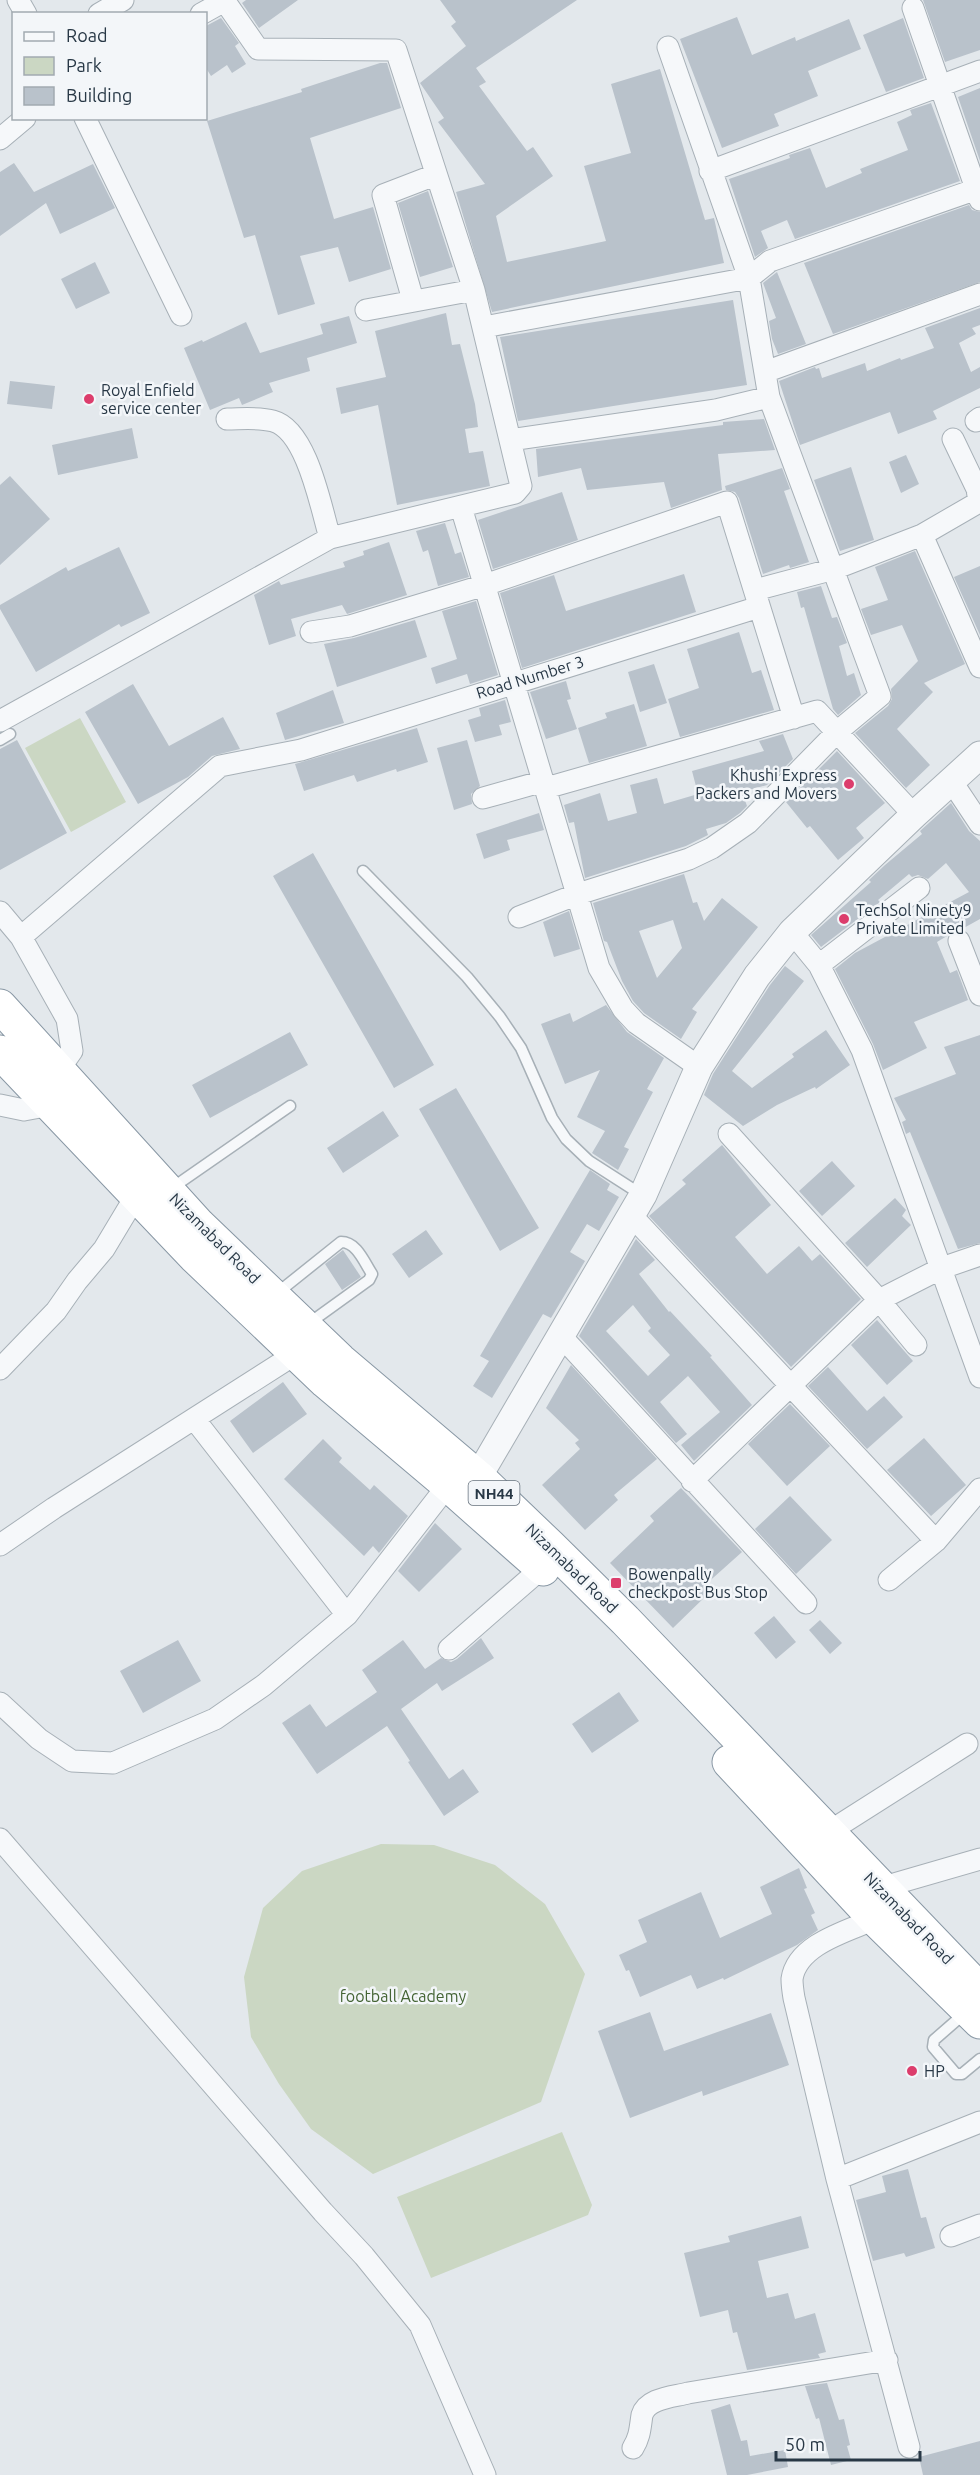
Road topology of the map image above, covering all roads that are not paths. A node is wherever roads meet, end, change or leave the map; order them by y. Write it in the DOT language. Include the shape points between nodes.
graph roads {
  1 [pos="123,0"];
  2 [pos="225,0"];
  3 [pos="913,8"];
  4 [pos="102,12"];
  5 [pos="204,12"];
  6 [pos="668,47"];
  7 [pos="980,71"];
  8 [pos="941,85"];
  9 [pos="23,120"];
  10 [pos="87,120"];
  11 [pos="0,139"];
  12 [pos="710,171"];
  13 [pos="435,175"];
  14 [pos="979,192"];
  15 [pos="749,278"];
  16 [pos="474,290"];
  17 [pos="980,294"];
  18 [pos="413,300"];
  19 [pos="366,310"];
  20 [pos="181,315"];
  21 [pos="484,327"];
  22 [pos="765,372"];
  23 [pos="770,397"];
  24 [pos="227,419"];
  25 [pos="510,440"];
  26 [pos="953,440"];
  27 [pos="461,507"];
  28 [pos="922,535"];
  29 [pos="330,538"];
  30 [pos="834,569"];
  31 [pos="485,585"];
  32 [pos="757,598"];
  33 [pos="311,632"];
  34 [pos="980,667"];
  35 [pos="513,682"];
  36 [pos="794,718"];
  37 [pos="5,728"];
  38 [pos="838,731"];
  39 [pos="0,740"];
  40 [pos="980,755"];
  41 [pos="952,782"];
  42 [pos="545,785"];
  43 [pos="483,798"];
  44 [pos="914,815"];
  45 [pos="980,824"];
  46 [pos="363,871"];
  47 [pos="919,888"];
  48 [pos="578,894"];
  49 [pos="0,912"];
  50 [pos="519,917"];
  51 [pos="792,932"];
  52 [pos="21,937"];
  53 [pos="959,941"];
  54 [pos="819,965"];
  55 [pos="980,995"];
  56 [pos="0,1005"];
  57 [pos="0,1052"];
  58 [pos="699,1067"];
  59 [pos="58,1071"];
  60 [pos="0,1105"];
  61 [pos="51,1105"];
  62 [pos="290,1106"];
  63 [pos="729,1134"];
  64 [pos="152,1192"];
  65 [pos="637,1205"];
  66 [pos="980,1255"];
  67 [pos="942,1268"];
  68 [pos="273,1296"];
  69 [pos="879,1300"];
  70 [pos="561,1336"];
  71 [pos="301,1340"];
  72 [pos="916,1345"];
  73 [pos="0,1369"];
  74 [pos="980,1377"];
  75 [pos="789,1387"];
  76 [pos="195,1420"];
  77 [pos="463,1481"];
  78 [pos="692,1481"];
  79 [pos="980,1489"];
  80 [pos="936,1541"];
  81 [pos="0,1545"];
  82 [pos="542,1568"];
  83 [pos="889,1580"];
  84 [pos="806,1604"];
  85 [pos="347,1615"];
  86 [pos="449,1649"];
  87 [pos="0,1703"];
  88 [pos="967,1744"];
  89 [pos="827,1833"];
  90 [pos="0,1839"];
  91 [pos="980,1859"];
  92 [pos="877,1904"];
  93 [pos="976,2007"];
  94 [pos="980,2059"];
  95 [pos="980,2122"];
  96 [pos="837,2179"];
  97 [pos="980,2224"];
  98 [pos="951,2236"];
  99 [pos="887,2360"];
  100 [pos="909,2447"];
  101 [pos="633,2448"];
  102 [pos="485,2475"];
  1 -- 4 [label="street"];
  2 -- 5 [label="street"];
  2 -- 13 [label="street" via="258,49 396,50"];
  3 -- 8 [label="street"];
  6 -- 12 [label="street"];
  7 -- 8 [label="street"];
  8 -- 12 [label="street"];
  8 -- 14 [label="street"];
  9 -- 11 [label="street"];
  10 -- 20 [label="street"];
  12 -- 15 [label="street"];
  13 -- 16 [label="street"];
  13 -- 18 [label="street" via="383,195"];
  14 -- 15 [label="street" via="770,261"];
  15 -- 21 [label="street"];
  15 -- 22 [label="street"];
  16 -- 18 [label="street"];
  16 -- 21 [label="street"];
  17 -- 22 [label="street"];
  18 -- 19 [label="street"];
  21 -- 25 [label="street"];
  22 -- 23 [label="street"];
  23 -- 25 [label="street" via="716,410"];
  23 -- 30 [label="street"];
  24 -- 29 [label="street" via="274,421 291,432 304,454"];
  25 -- 27 [label="street" via="521,486 515,493"];
  26 -- 28 [label="street, Road Number 3" via="980,502"];
  27 -- 29 [label="street"];
  27 -- 31 [label="street"];
  28 -- 30 [label="street, Road Number 3"];
  28 -- 34 [label="street"];
  29 -- 37 [label="street"];
  30 -- 32 [label="street, Road Number 3"];
  30 -- 38 [label="street" via="880,696"];
  31 -- 32 [label="street" via="727,502"];
  31 -- 33 [label="street" via="350,626"];
  31 -- 35 [label="street"];
  32 -- 35 [label="street, Road Number 3"];
  32 -- 36 [label="street"];
  35 -- 42 [label="street"];
  35 -- 52 [label="street, Road Number 3" via="301,750 220,766"];
  36 -- 38 [label="street" via="818,711"];
  36 -- 42 [label="street"];
  37 -- 39 [label="lane"];
  38 -- 44 [label="street"];
  38 -- 48 [label="street" via="730,838 689,859"];
  40 -- 41 [label="street"];
  41 -- 44 [label="street"];
  41 -- 45 [label="street"];
  42 -- 43 [label="street"];
  42 -- 48 [label="street"];
  44 -- 51 [label="street"];
  46 -- 65 [label="lane" via="500,1017 521,1048 552,1118 566,1139"];
  47 -- 54 [label="street"];
  48 -- 50 [label="street"];
  48 -- 58 [label="street" via="599,968 623,1009 636,1023"];
  49 -- 52 [label="street"];
  51 -- 54 [label="street"];
  51 -- 58 [label="street" via="757,975"];
  52 -- 59 [label="street" via="66,1019 72,1052"];
  53 -- 55 [label="street"];
  54 -- 67 [label="street" via="862,1050"];
  56 -- 59 [label="highway, Nizamabad Road / NH44"];
  57 -- 61 [label="highway, Nizamabad Road / NH44"];
  58 -- 65 [label="street"];
  59 -- 64 [label="highway, Nizamabad Road / NH44"];
  60 -- 61 [label="street" via="24,1110"];
  61 -- 64 [label="highway, Nizamabad Road / NH44"];
  62 -- 64 [label="lane"];
  63 -- 69 [label="street"];
  64 -- 68 [label="highway, Nizamabad Road / NH44" via="199,1225"];
  64 -- 71 [label="highway, Nizamabad Road / NH44" via="194,1256"];
  64 -- 73 [label="street" via="56,1311"];
  65 -- 70 [label="street"];
  65 -- 75 [label="street"];
  66 -- 67 [label="street"];
  67 -- 69 [label="street"];
  67 -- 74 [label="street"];
  68 -- 71 [label="highway, Nizamabad Road / NH44"];
  68 -- 71 [label="lane" via="341,1242 354,1246 372,1274"];
  69 -- 72 [label="street"];
  69 -- 75 [label="street"];
  70 -- 77 [label="street"];
  70 -- 78 [label="street"];
  71 -- 76 [label="street"];
  71 -- 77 [label="highway, Nizamabad Road / NH44" via="340,1360"];
  75 -- 78 [label="street"];
  75 -- 80 [label="street"];
  76 -- 81 [label="street"];
  76 -- 85 [label="street"];
  77 -- 82 [label="highway, Nizamabad Road / NH44"];
  77 -- 85 [label="street"];
  77 -- 89 [label="highway, Nizamabad Road / NH44" via="625,1620"];
  78 -- 84 [label="street"];
  79 -- 80 [label="street"];
  80 -- 83 [label="street"];
  82 -- 86 [label="street"];
  82 -- 92 [label="highway, Nizamabad Road / NH44"];
  85 -- 87 [label="street" via="264,1685 215,1719 113,1763 72,1761 39,1739"];
  88 -- 89 [label="street"];
  89 -- 92 [label="highway, Nizamabad Road / NH44"];
  90 -- 102 [label="street" via="420,2325"];
  91 -- 92 [label="street"];
  92 -- 93 [label="highway, Nizamabad Road / NH44"];
  92 -- 96 [label="street" via="808,1952 792,1979"];
  93 -- 94 [label="lane" via="934,2040 933,2046 956,2074 962,2074"];
  95 -- 96 [label="street"];
  96 -- 99 [label="street"];
  97 -- 98 [label="street"];
  99 -- 100 [label="street"];
  99 -- 101 [label="street" via="655,2401 643,2413"];
}
